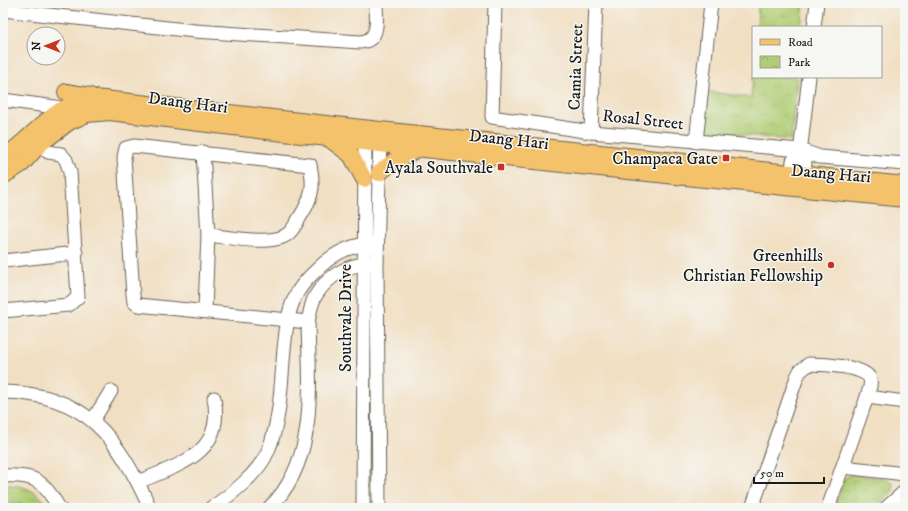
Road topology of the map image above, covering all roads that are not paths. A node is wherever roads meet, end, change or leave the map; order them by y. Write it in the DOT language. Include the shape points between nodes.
graph roads {
  1 [pos="376,3"];
  2 [pos="495,3"];
  3 [pos="596,3"];
  4 [pos="711,3"];
  5 [pos="817,3"];
  6 [pos="3,10"];
  7 [pos="814,26"];
  8 [pos="809,78"];
  9 [pos="3,100"];
  10 [pos="70,100"];
  11 [pos="110,106"];
  12 [pos="87,114"];
  13 [pos="591,132"];
  14 [pos="372,136"];
  15 [pos="330,139"];
  16 [pos="36,140"];
  17 [pos="696,142"];
  18 [pos="420,148"];
  19 [pos="203,152"];
  20 [pos="3,158"];
  21 [pos="905,164"];
  22 [pos="799,169"];
  23 [pos="3,176"];
  24 [pos="371,176"];
  25 [pos="905,185"];
  26 [pos="905,199"];
  27 [pos="208,235"];
  28 [pos="363,244"];
  29 [pos="377,244"];
  30 [pos="76,253"];
  31 [pos="3,261"];
  32 [pos="363,263"];
  33 [pos="377,264"];
  34 [pos="3,311"];
  35 [pos="205,311"];
  36 [pos="287,321"];
  37 [pos="308,322"];
  38 [pos="111,391"];
  39 [pos="3,392"];
  40 [pos="867,397"];
  41 [pos="214,398"];
  42 [pos="905,402"];
  43 [pos="93,420"];
  44 [pos="843,467"];
  45 [pos="905,474"];
  46 [pos="3,476"];
  47 [pos="138,482"];
  48 [pos="905,491"];
  49 [pos="274,506"];
  50 [pos="59,508"];
  51 [pos="150,508"];
  52 [pos="211,508"];
  53 [pos="363,508"];
  54 [pos="379,508"];
  55 [pos="752,508"];
  56 [pos="828,508"];
  57 [pos="886,508"];
  1 -- 6 [label="street" via="375,33 365,42 195,31"];
  2 -- 13 [label="street, Rosal Street" via="492,117"];
  3 -- 13 [label="street, Camia Street"];
  4 -- 17 [label="street"];
  5 -- 7 [label="street"];
  8 -- 22 [label="street"];
  9 -- 10 [label="street"];
  10 -- 11 [label="main road" via="95,98"];
  10 -- 12 [label="street"];
  10 -- 16 [label="main road"];
  11 -- 12 [label="main road"];
  11 -- 14 [label="main road, Daang Hari"];
  11 -- 15 [label="main road, Daang Hari"];
  12 -- 16 [label="main road"];
  13 -- 17 [label="street, Rosal Street"];
  14 -- 15 [label="main road, Daang Hari"];
  14 -- 18 [label="main road, Daang Hari"];
  14 -- 22 [label="main road, Daang Hari"];
  14 -- 24 [label="street, Southvale Drive"];
  15 -- 24 [label="main road" via="351,155"];
  16 -- 20 [label="main road"];
  16 -- 23 [label="main road" via="22,164"];
  16 -- 30 [label="street" via="48,152 61,154 68,166"];
  17 -- 22 [label="street, Rosal Street"];
  18 -- 22 [label="main road, Daang Hari" via="695,179"];
  18 -- 24 [label="main road"];
  19 -- 27 [label="street"];
  19 -- 27 [label="street" via="310,165 313,180 310,199 290,232 282,238 270,240"];
  19 -- 35 [label="street" via="134,146 126,148 124,157 134,302 138,305"];
  21 -- 22 [label="street, Rosal Street" via="820,157"];
  22 -- 25 [label="main road, Daang Hari"];
  22 -- 26 [label="main road, Daang Hari"];
  24 -- 28 [label="street, Southvale Drive"];
  24 -- 29 [label="street, Southvale Drive"];
  27 -- 35 [label="street"];
  28 -- 29 [label="street"];
  28 -- 32 [label="street, Southvale Drive"];
  28 -- 36 [label="street" via="346,248 315,271 294,299"];
  29 -- 33 [label="street, Southvale Drive"];
  30 -- 31 [label="street"];
  30 -- 34 [label="street" via="79,292 75,302"];
  32 -- 33 [label="street"];
  32 -- 37 [label="street" via="343,270 326,283 316,295"];
  32 -- 53 [label="street, Southvale Drive"];
  33 -- 54 [label="street, Southvale Drive"];
  35 -- 36 [label="street"];
  36 -- 37 [label="street"];
  36 -- 52 [label="street" via="276,427 267,452 252,474"];
  37 -- 49 [label="street" via="309,399 304,442 298,465"];
  38 -- 43 [label="street"];
  39 -- 43 [label="street" via="22,392 47,398"];
  40 -- 42 [label="street"];
  40 -- 44 [label="street"];
  40 -- 55 [label="street" via="870,379 865,372 815,364 804,366 797,377"];
  41 -- 47 [label="street" via="217,411 214,431 207,445 194,456"];
  43 -- 47 [label="street" via="115,444"];
  44 -- 45 [label="street"];
  44 -- 56 [label="street"];
  46 -- 50 [label="street" via="19,475 40,482 49,490"];
  47 -- 51 [label="street"];
  48 -- 57 [label="street"];
}
